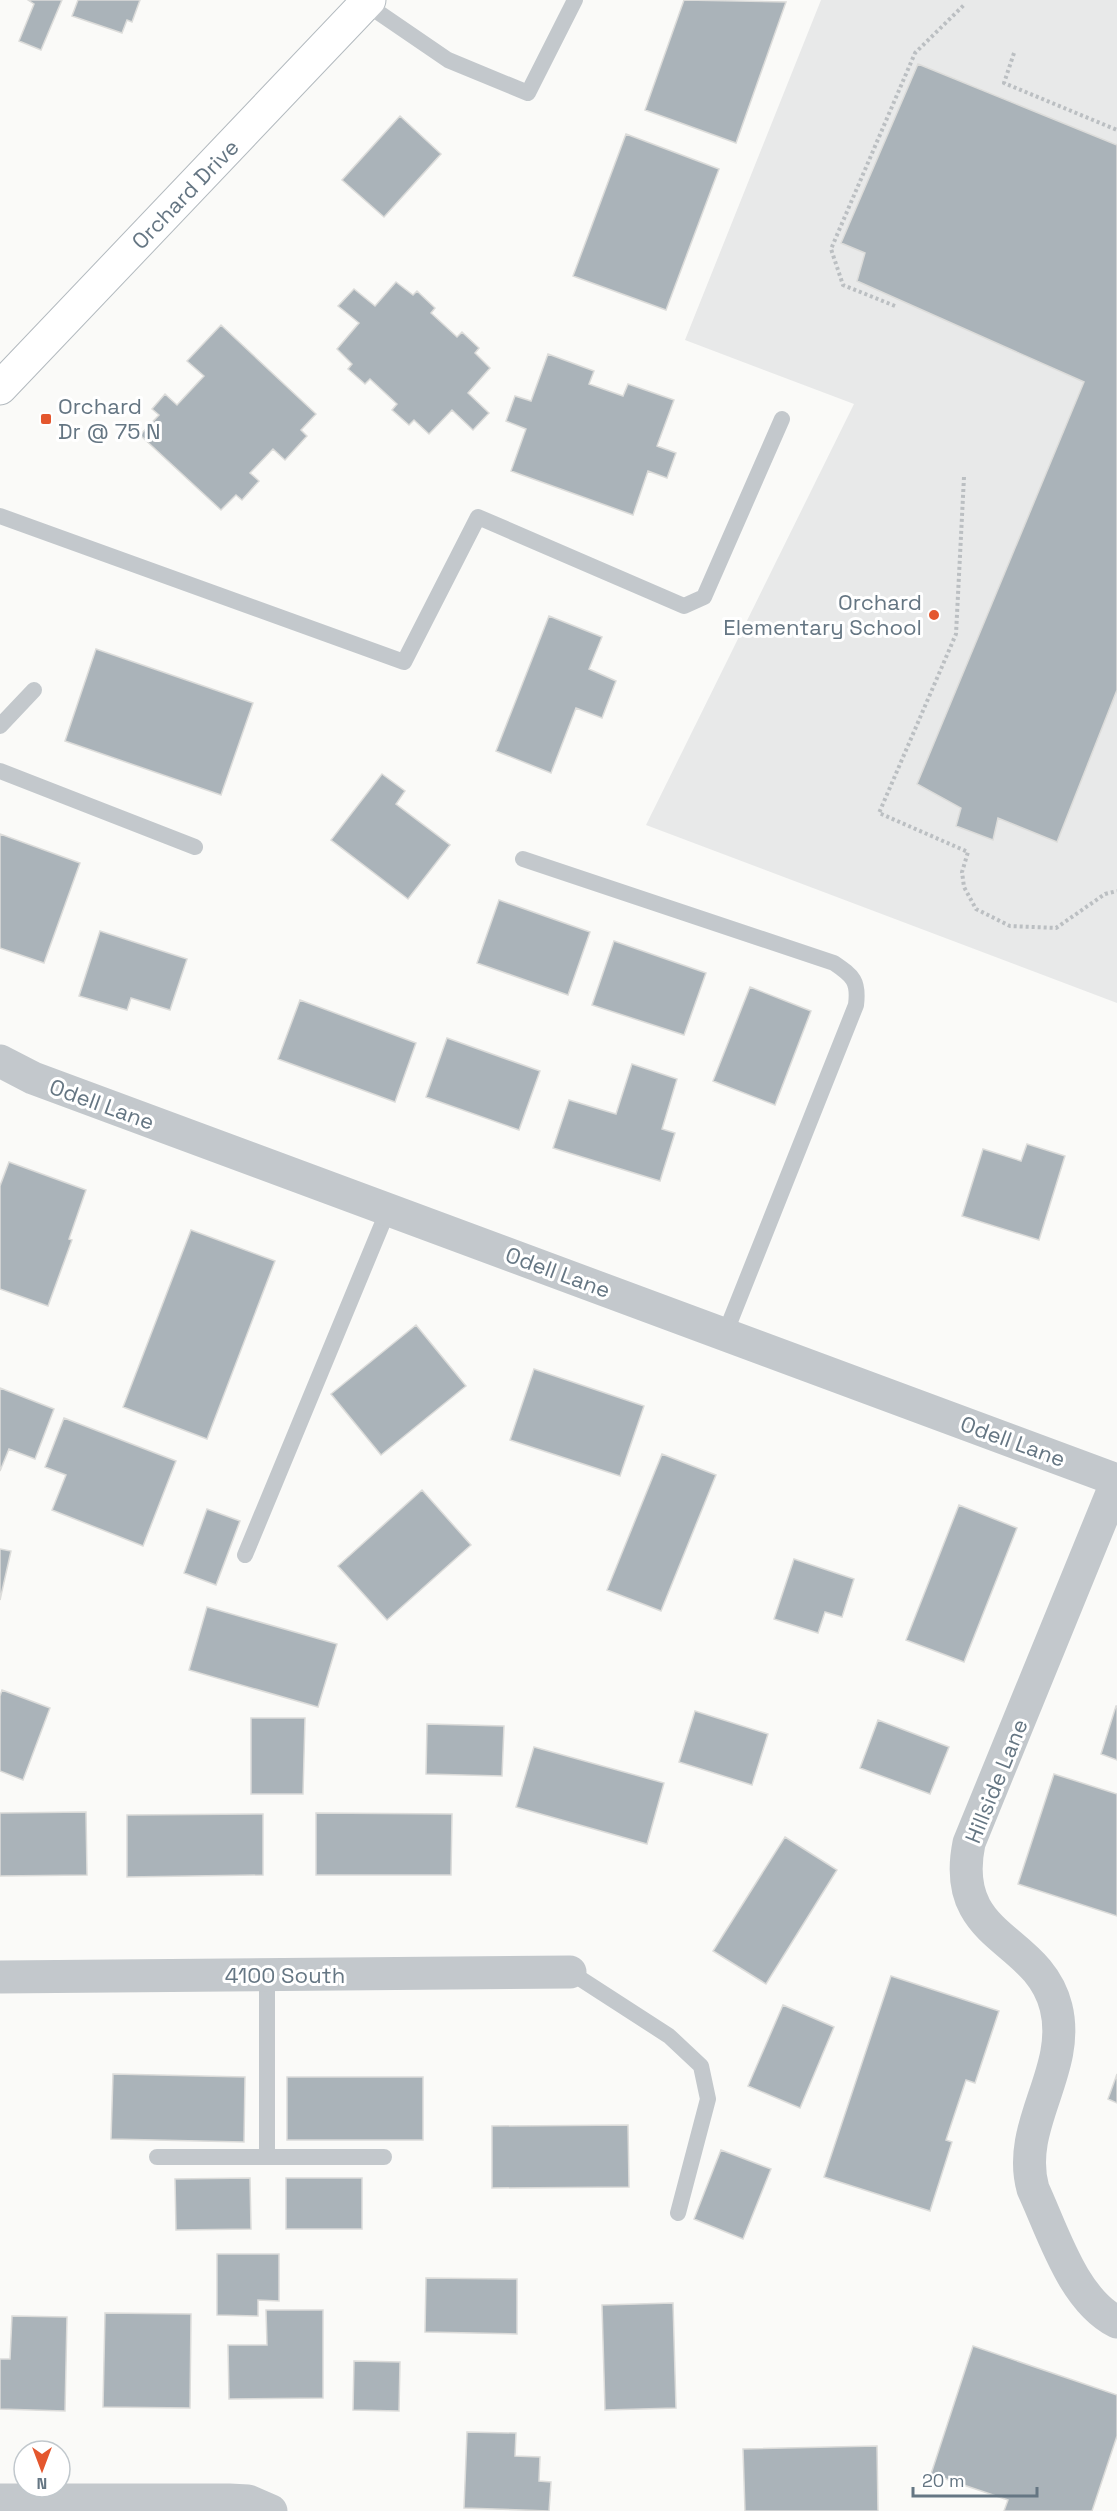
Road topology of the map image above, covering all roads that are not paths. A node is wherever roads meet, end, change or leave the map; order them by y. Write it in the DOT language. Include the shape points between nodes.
graph roads {
  1 [pos="575,0"];
  2 [pos="368,2"];
  3 [pos="0,388"];
  4 [pos="782,419"];
  5 [pos="0,516"];
  6 [pos="34,690"];
  7 [pos="0,726"];
  8 [pos="0,771"];
  9 [pos="195,846"];
  10 [pos="523,859"];
  11 [pos="0,1061"];
  12 [pos="388,1209"];
  13 [pos="725,1334"];
  14 [pos="1117,1480"];
  15 [pos="245,1555"];
  16 [pos="570,1972"];
  17 [pos="267,1975"];
  18 [pos="0,1977"];
  19 [pos="158,2157"];
  20 [pos="267,2157"];
  21 [pos="384,2157"];
  22 [pos="678,2214"];
  23 [pos="1117,2322"];
  24 [pos="0,2500"];
  25 [pos="271,2511"];
  1 -- 2 [label="lane" via="528,93 448,60"];
  2 -- 3 [label="main road, Orchard Drive"];
  4 -- 5 [label="lane" via="704,597 684,606 478,517 404,662"];
  6 -- 7 [label="lane"];
  8 -- 9 [label="lane"];
  10 -- 13 [label="lane" via="834,963 852,976 858,990 856,1005"];
  11 -- 12 [label="street, Odell Lane" via="33,1078"];
  12 -- 13 [label="street, Odell Lane"];
  12 -- 15 [label="lane"];
  13 -- 14 [label="street, Odell Lane"];
  14 -- 23 [label="street, Hillside Lane" via="969,1843 966,1861 971,1897 978,1913 1040,1974 1056,2005 1059,2045 1029,2150 1029,2175 1075,2281 1095,2307"];
  16 -- 17 [label="street, 4100 South"];
  16 -- 22 [label="lane" via="669,2036 701,2066 708,2099"];
  17 -- 18 [label="street, 4100 South"];
  17 -- 20 [label="lane"];
  19 -- 20 [label="lane"];
  20 -- 21 [label="lane"];
  24 -- 25 [label="street" via="230,2500 248,2501"];
}
